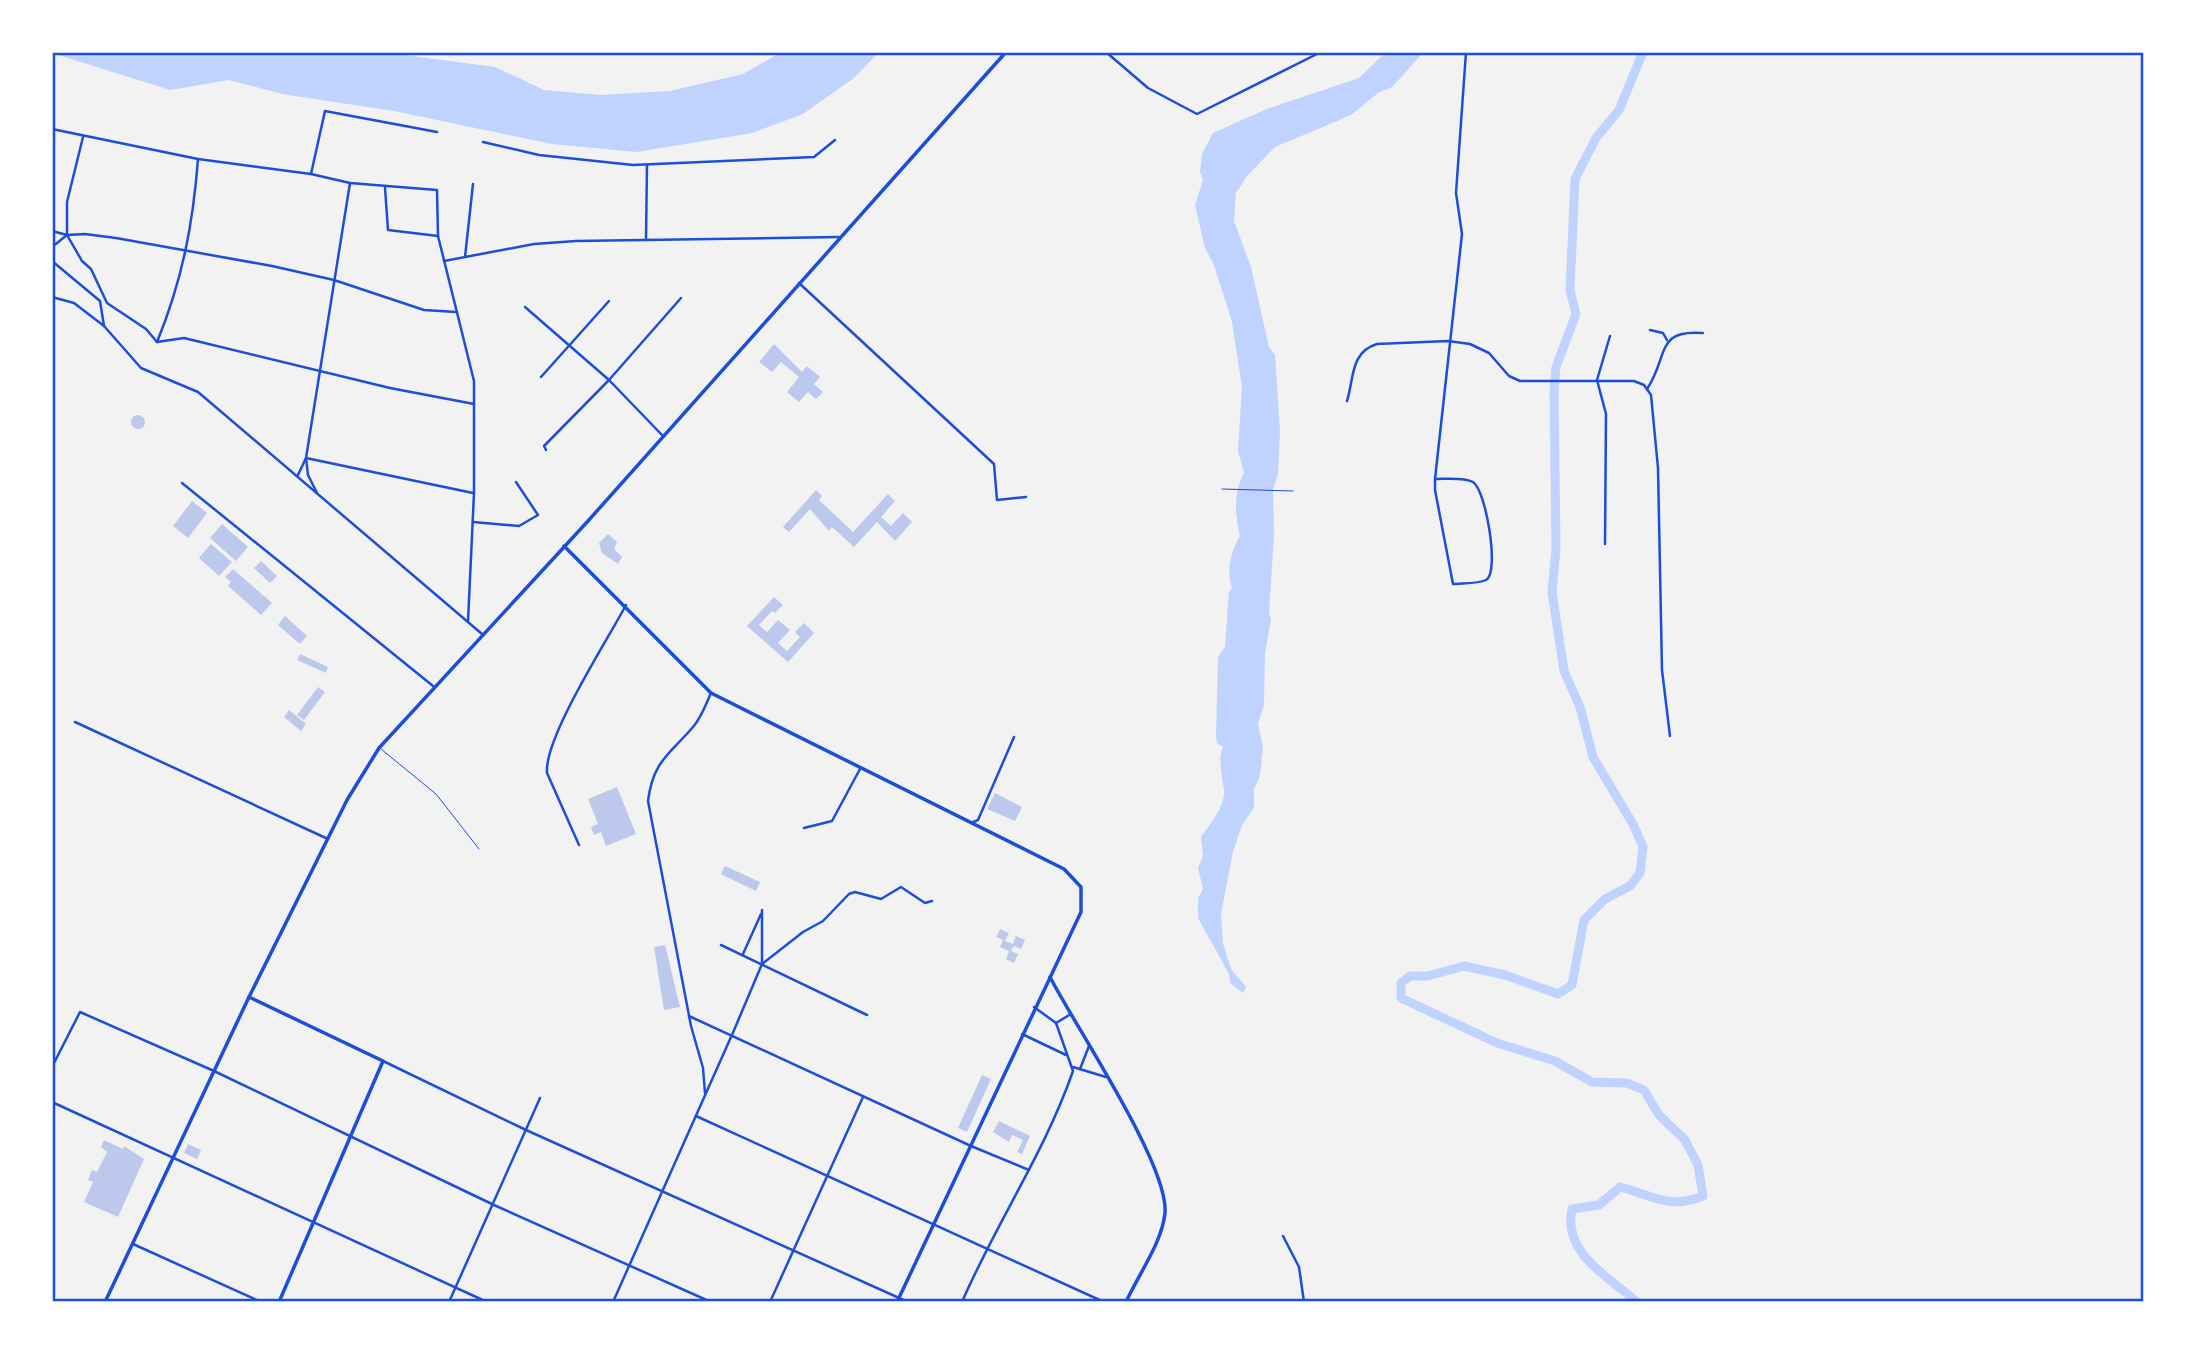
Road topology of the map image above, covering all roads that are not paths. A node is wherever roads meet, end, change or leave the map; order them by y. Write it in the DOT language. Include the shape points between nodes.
graph roads {
  1 [pos="1006,52"];
  2 [pos="1106,52"];
  3 [pos="1321,52"];
  4 [pos="1466,52"];
  5 [pos="52,129"];
  6 [pos="437,132"];
  7 [pos="84,136"];
  8 [pos="835,140"];
  9 [pos="483,142"];
  10 [pos="198,159"];
  11 [pos="648,164"];
  12 [pos="311,174"];
  13 [pos="350,183"];
  14 [pos="473,184"];
  15 [pos="385,188"];
  16 [pos="52,231"];
  17 [pos="67,235"];
  18 [pos="438,236"];
  19 [pos="839,237"];
  20 [pos="646,239"];
  21 [pos="52,247"];
  22 [pos="187,250"];
  23 [pos="465,257"];
  24 [pos="52,261"];
  25 [pos="444,261"];
  26 [pos="334,280"];
  27 [pos="799,283"];
  28 [pos="52,297"];
  29 [pos="681,298"];
  30 [pos="609,301"];
  31 [pos="525,307"];
  32 [pos="456,312"];
  33 [pos="104,326"];
  34 [pos="1650,330"];
  35 [pos="1703,333"];
  36 [pos="1609,335"];
  37 [pos="1667,340"];
  38 [pos="1448,341"];
  39 [pos="157,342"];
  40 [pos="569,347"];
  41 [pos="320,371"];
  42 [pos="541,377"];
  43 [pos="609,380"];
  44 [pos="1597,380"];
  45 [pos="1647,388"];
  46 [pos="1347,401"];
  47 [pos="474,404"];
  48 [pos="662,435"];
  49 [pos="546,450"];
  50 [pos="306,458"];
  51 [pos="298,475"];
  52 [pos="1435,479"];
  53 [pos="516,482"];
  54 [pos="182,483"];
  55 [pos="317,493"];
  56 [pos="474,493"];
  57 [pos="1026,496"];
  58 [pos="473,522"];
  59 [pos="1605,544"];
  60 [pos="564,546"];
  61 [pos="626,605"];
  62 [pos="468,621"];
  63 [pos="482,634"];
  64 [pos="433,687"];
  65 [pos="711,693"];
  66 [pos="75,722"];
  67 [pos="1670,736"];
  68 [pos="1014,737"];
  69 [pos="379,748"];
  70 [pos="860,768"];
  71 [pos="970,823"];
  72 [pos="804,828"];
  73 [pos="328,839"];
  74 [pos="579,845"];
  75 [pos="479,849"];
  76 [pos="932,901"];
  77 [pos="721,945"];
  78 [pos="743,954"];
  79 [pos="762,964"];
  80 [pos="1049,976"];
  81 [pos="249,997"];
  82 [pos="1034,1007"];
  83 [pos="1070,1014"];
  84 [pos="867,1015"];
  85 [pos="689,1016"];
  86 [pos="1056,1023"];
  87 [pos="1022,1034"];
  88 [pos="731,1037"];
  89 [pos="1089,1045"];
  90 [pos="1066,1055"];
  91 [pos="383,1061"];
  92 [pos="52,1067"];
  93 [pos="1073,1067"];
  94 [pos="1080,1069"];
  95 [pos="214,1071"];
  96 [pos="1106,1077"];
  97 [pos="705,1093"];
  98 [pos="863,1097"];
  99 [pos="540,1098"];
  100 [pos="52,1102"];
  101 [pos="695,1116"];
  102 [pos="526,1130"];
  103 [pos="351,1136"];
  104 [pos="971,1146"];
  105 [pos="173,1158"];
  106 [pos="1029,1170"];
  107 [pos="828,1176"];
  108 [pos="662,1191"];
  109 [pos="494,1205"];
  110 [pos="312,1221"];
  111 [pos="934,1222"];
  112 [pos="1283,1236"];
  113 [pos="133,1244"];
  114 [pos="986,1246"];
  115 [pos="795,1252"];
  116 [pos="629,1265"];
  117 [pos="455,1287"];
  118 [pos="898,1299"];
  119 [pos="105,1301"];
  120 [pos="261,1301"];
  121 [pos="279,1301"];
  122 [pos="449,1301"];
  123 [pos="487,1301"];
  124 [pos="613,1301"];
  125 [pos="711,1301"];
  126 [pos="770,1301"];
  127 [pos="908,1301"];
  128 [pos="962,1301"];
  129 [pos="1104,1301"];
  130 [pos="1126,1301"];
  131 [pos="1304,1301"];
  1 -- 19 [label="main road"];
  2 -- 3 [label="street" via="1148,88 1196,114"];
  4 -- 38 [label="street" via="1456,193 1462,234"];
  5 -- 7 [label="street"];
  6 -- 12 [label="street" via="325,111"];
  7 -- 10 [label="street"];
  7 -- 17 [label="street" via="67,202"];
  8 -- 11 [label="street" via="814,157"];
  9 -- 11 [label="street" via="539,155"];
  10 -- 12 [label="street"];
  10 -- 22 [label="street"];
  11 -- 20 [label="street"];
  12 -- 13 [label="street"];
  13 -- 15 [label="street"];
  13 -- 26 [label="street"];
  14 -- 23 [label="street"];
  15 -- 18 [label="street" via="388,230"];
  15 -- 18 [label="street" via="437,190"];
  16 -- 17 [label="street"];
  17 -- 21 [label="street"];
  17 -- 22 [label="street" via="85,233"];
  17 -- 39 [label="street" via="91,269 102,297"];
  18 -- 25 [label="street"];
  19 -- 20 [label="street"];
  19 -- 27 [label="main road"];
  20 -- 23 [label="street" via="534,244"];
  22 -- 26 [label="street"];
  22 -- 39 [label="street" via="178,290"];
  23 -- 25 [label="street"];
  24 -- 33 [label="street" via="100,300"];
  25 -- 32 [label="street"];
  26 -- 32 [label="street" via="424,310"];
  26 -- 41 [label="street"];
  27 -- 48 [label="main road"];
  27 -- 57 [label="street" via="994,464 997,500"];
  28 -- 33 [label="street" via="74,303"];
  29 -- 43 [label="street"];
  30 -- 40 [label="street"];
  31 -- 40 [label="street"];
  32 -- 47 [label="street" via="474,381"];
  33 -- 51 [label="street" via="141,368 198,392"];
  34 -- 37 [label="street" via="1663,333"];
  35 -- 37 [label="street" via="1682,331"];
  36 -- 44 [label="street"];
  37 -- 45 [label="street"];
  38 -- 44 [label="street" via="1489,353 1509,376 1520,381"];
  38 -- 46 [label="street" via="1366,347 1356,360"];
  38 -- 52 [label="street"];
  39 -- 41 [label="street" via="184,338"];
  40 -- 42 [label="street"];
  40 -- 43 [label="street"];
  41 -- 47 [label="street"];
  41 -- 50 [label="street"];
  43 -- 48 [label="street"];
  43 -- 49 [label="street" via="544,446"];
  44 -- 45 [label="street" via="1634,381"];
  44 -- 59 [label="street" via="1606,414"];
  45 -- 67 [label="street" via="1658,468 1662,670"];
  47 -- 56 [label="street"];
  48 -- 60 [label="main road"];
  50 -- 51 [label="street"];
  50 -- 55 [label="street"];
  50 -- 56 [label="street"];
  51 -- 55 [label="street"];
  52 -- 52 [label="street" via="1453,583 1486,580 1492,564 1490,533 1479,488 1471,481"];
  53 -- 58 [label="street" via="538,515 519,526"];
  54 -- 64 [label="street"];
  55 -- 62 [label="street"];
  56 -- 58 [label="street"];
  58 -- 62 [label="street"];
  60 -- 61 [label="main road"];
  60 -- 63 [label="main road"];
  61 -- 65 [label="main road"];
  61 -- 74 [label="street" via="577,691 546,760 547,773"];
  62 -- 63 [label="street"];
  63 -- 64 [label="main road"];
  64 -- 69 [label="main road"];
  65 -- 70 [label="main road"];
  65 -- 85 [label="street" via="693,727 659,764 648,801"];
  66 -- 73 [label="street"];
  68 -- 71 [label="street" via="978,820"];
  69 -- 73 [label="main road"];
  69 -- 75 [label="lane" via="436,794"];
  70 -- 71 [label="main road"];
  70 -- 72 [label="street" via="832,821"];
  71 -- 80 [label="main road" via="1067,871 1078,881 1083,895 1081,912"];
  73 -- 81 [label="main road"];
  76 -- 79 [label="street" via="925,903 901,887 881,900 855,892"];
  77 -- 78 [label="street"];
  78 -- 79 [label="street"];
  78 -- 79 [label="street" via="762,911"];
  79 -- 84 [label="street"];
  79 -- 88 [label="street"];
  80 -- 82 [label="main road"];
  80 -- 83 [label="main road"];
  81 -- 91 [label="main road"];
  81 -- 95 [label="main road"];
  82 -- 86 [label="street"];
  82 -- 87 [label="main road"];
  83 -- 86 [label="street"];
  83 -- 89 [label="main road"];
  85 -- 88 [label="street"];
  85 -- 97 [label="street"];
  86 -- 90 [label="street"];
  87 -- 90 [label="street"];
  87 -- 104 [label="main road"];
  88 -- 97 [label="street"];
  88 -- 98 [label="street"];
  89 -- 94 [label="street"];
  89 -- 96 [label="main road"];
  90 -- 93 [label="street"];
  91 -- 102 [label="street"];
  91 -- 103 [label="main road"];
  92 -- 95 [label="street" via="80,1012"];
  93 -- 94 [label="street"];
  93 -- 106 [label="street"];
  94 -- 96 [label="street"];
  95 -- 103 [label="street"];
  95 -- 105 [label="main road"];
  96 -- 130 [label="main road" via="1150,1158 1165,1209 1163,1226"];
  97 -- 101 [label="street"];
  98 -- 104 [label="street"];
  98 -- 107 [label="street"];
  99 -- 102 [label="street"];
  100 -- 105 [label="street"];
  101 -- 107 [label="street"];
  101 -- 108 [label="street"];
  102 -- 108 [label="street"];
  102 -- 109 [label="street"];
  103 -- 109 [label="street"];
  103 -- 110 [label="main road"];
  104 -- 106 [label="street"];
  104 -- 111 [label="main road"];
  105 -- 110 [label="street"];
  105 -- 113 [label="main road"];
  106 -- 114 [label="street"];
  107 -- 111 [label="street"];
  107 -- 115 [label="street"];
  108 -- 115 [label="street"];
  108 -- 116 [label="street"];
  109 -- 116 [label="street"];
  109 -- 117 [label="street"];
  110 -- 117 [label="street"];
  110 -- 121 [label="main road"];
  111 -- 114 [label="street"];
  111 -- 118 [label="main road"];
  112 -- 131 [label="street" via="1299,1267"];
  113 -- 119 [label="main road"];
  113 -- 120 [label="street"];
  114 -- 128 [label="street"];
  114 -- 129 [label="street"];
  115 -- 118 [label="street"];
  115 -- 126 [label="street"];
  116 -- 124 [label="street"];
  116 -- 125 [label="street"];
  117 -- 122 [label="street"];
  117 -- 123 [label="street"];
  118 -- 127 [label="street"];
}
